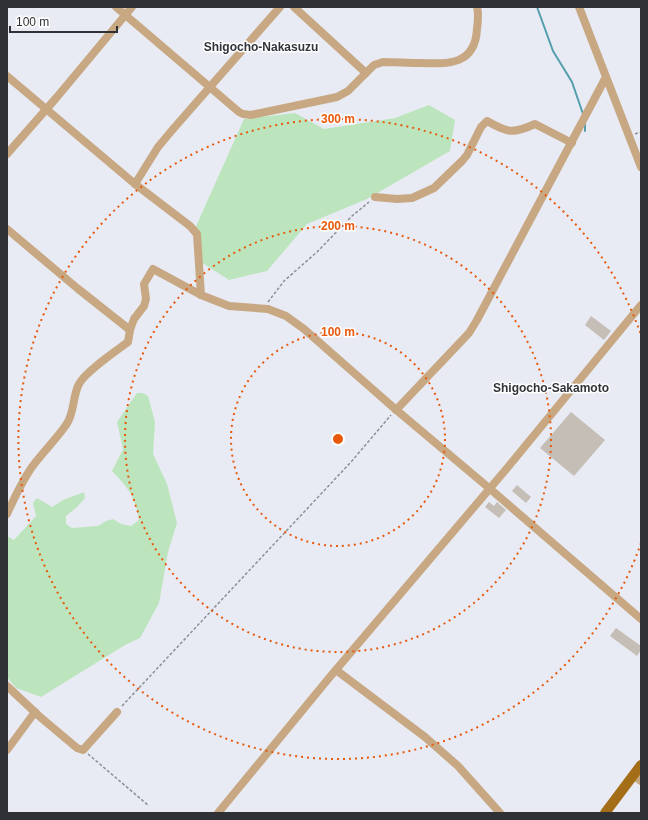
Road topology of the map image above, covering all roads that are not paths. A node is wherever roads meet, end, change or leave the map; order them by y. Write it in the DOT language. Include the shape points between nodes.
graph roads {
  1 [pos="116,7"];
  2 [pos="132,7"];
  3 [pos="280,7"];
  4 [pos="294,7"];
  5 [pos="478,7"];
  6 [pos="579,7"];
  7 [pos="126,15"];
  8 [pos="366,73"];
  9 [pos="7,76"];
  10 [pos="606,77"];
  11 [pos="209,87"];
  12 [pos="46,110"];
  13 [pos="572,143"];
  14 [pos="7,154"];
  15 [pos="641,167"];
  16 [pos="135,184"];
  17 [pos="375,197"];
  18 [pos="7,229"];
  19 [pos="200,295"];
  20 [pos="641,305"];
  21 [pos="130,330"];
  22 [pos="396,410"];
  23 [pos="489,488"];
  24 [pos="7,514"];
  25 [pos="641,619"];
  26 [pos="336,670"];
  27 [pos="7,686"];
  28 [pos="34,712"];
  29 [pos="117,712"];
  30 [pos="7,750"];
  31 [pos="641,765"];
  32 [pos="637,778"];
  33 [pos="218,813"];
  34 [pos="500,813"];
  35 [pos="605,813"];
  1 -- 7 [label="street"];
  2 -- 7 [label="street"];
  3 -- 11 [label="street"];
  4 -- 8 [label="street"];
  5 -- 8 [label="street" via="477,36 471,50 465,56 447,64 383,62 374,65"];
  6 -- 10 [label="street"];
  7 -- 11 [label="street"];
  7 -- 12 [label="street"];
  8 -- 11 [label="street" via="348,91 337,97 251,115 239,112"];
  9 -- 12 [label="street"];
  10 -- 13 [label="street"];
  10 -- 15 [label="street"];
  11 -- 16 [label="street" via="158,147"];
  12 -- 14 [label="street"];
  12 -- 16 [label="street"];
  13 -- 17 [label="street" via="535,124 519,131 509,131 487,121 462,162 434,188 412,198"];
  13 -- 22 [label="street" via="469,333"];
  16 -- 19 [label="street" via="197,234"];
  18 -- 21 [label="street"];
  19 -- 21 [label="street" via="153,269 144,284 144,306 134,319"];
  19 -- 22 [label="street" via="229,306 263,308 286,316"];
  20 -- 23 [label="street"];
  21 -- 24 [label="street" via="128,342 79,383 67,424 34,463"];
  22 -- 23 [label="street"];
  23 -- 25 [label="street"];
  23 -- 26 [label="street"];
  26 -- 33 [label="street"];
  26 -- 34 [label="street" via="425,737 458,766"];
  27 -- 28 [label="street"];
  28 -- 29 [label="street" via="77,748 83,750"];
  28 -- 30 [label="street"];
  31 -- 32 [label="main road"];
  32 -- 35 [label="main road"];
}
